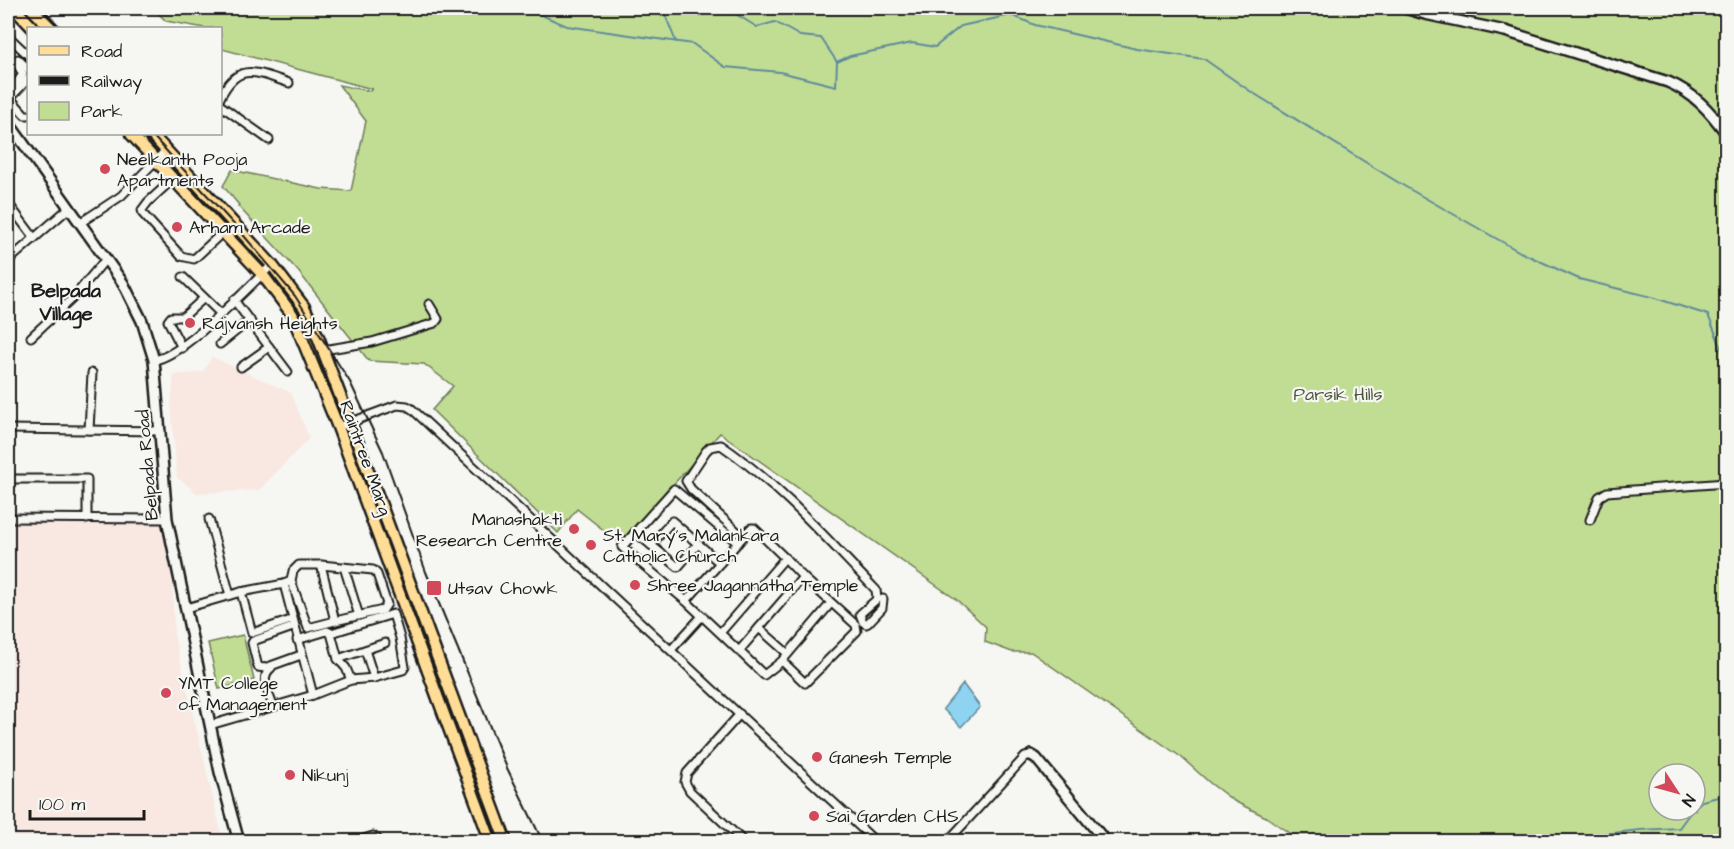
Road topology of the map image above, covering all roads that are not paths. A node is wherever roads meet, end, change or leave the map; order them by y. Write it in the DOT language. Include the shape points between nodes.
graph roads {
  1 [pos="14,8"];
  2 [pos="31,8"];
  3 [pos="1405,8"];
  4 [pos="8,10"];
  5 [pos="22,17"];
  6 [pos="32,27"];
  7 [pos="50,27"];
  8 [pos="8,36"];
  9 [pos="27,54"];
  10 [pos="8,65"];
  11 [pos="27,68"];
  12 [pos="27,80"];
  13 [pos="289,83"];
  14 [pos="8,90"];
  15 [pos="222,95"];
  16 [pos="9,99"];
  17 [pos="222,106"];
  18 [pos="27,115"];
  19 [pos="8,122"];
  20 [pos="1726,133"];
  21 [pos="132,135"];
  22 [pos="152,135"];
  23 [pos="11,136"];
  24 [pos="269,140"];
  25 [pos="166,150"];
  26 [pos="156,160"];
  27 [pos="173,178"];
  28 [pos="8,203"];
  29 [pos="69,208"];
  30 [pos="80,223"];
  31 [pos="223,232"];
  32 [pos="34,238"];
  33 [pos="105,260"];
  34 [pos="8,261"];
  35 [pos="273,265"];
  36 [pos="262,274"];
  37 [pos="183,277"];
  38 [pos="204,297"];
  39 [pos="234,300"];
  40 [pos="429,304"];
  41 [pos="220,313"];
  42 [pos="250,320"];
  43 [pos="31,337"];
  44 [pos="220,344"];
  45 [pos="269,347"];
  46 [pos="182,348"];
  47 [pos="323,350"];
  48 [pos="154,360"];
  49 [pos="241,367"];
  50 [pos="288,372"];
  51 [pos="92,373"];
  52 [pos="350,422"];
  53 [pos="338,427"];
  54 [pos="8,429"];
  55 [pos="89,430"];
  56 [pos="161,431"];
  57 [pos="8,479"];
  58 [pos="1726,483"];
  59 [pos="8,518"];
  60 [pos="87,519"];
  61 [pos="167,519"];
  62 [pos="209,519"];
  63 [pos="1590,520"];
  64 [pos="635,532"];
  65 [pos="740,540"];
  66 [pos="698,544"];
  67 [pos="651,545"];
  68 [pos="785,558"];
  69 [pos="720,563"];
  70 [pos="321,565"];
  71 [pos="344,567"];
  72 [pos="803,577"];
  73 [pos="291,581"];
  74 [pos="284,584"];
  75 [pos="236,594"];
  76 [pos="883,599"];
  77 [pos="686,601"];
  78 [pos="240,603"];
  79 [pos="831,603"];
  80 [pos="186,608"];
  81 [pos="359,616"];
  82 [pos="702,616"];
  83 [pos="335,621"];
  84 [pos="293,626"];
  85 [pos="307,626"];
  86 [pos="759,628"];
  87 [pos="331,633"];
  88 [pos="720,633"];
  89 [pos="297,640"];
  90 [pos="385,643"];
  91 [pos="365,650"];
  92 [pos="671,650"];
  93 [pos="738,651"];
  94 [pos="787,653"];
  95 [pos="302,656"];
  96 [pos="338,659"];
  97 [pos="782,662"];
  98 [pos="374,678"];
  99 [pos="351,680"];
  100 [pos="313,695"];
  101 [pos="273,706"];
  102 [pos="740,714"];
  103 [pos="210,725"];
  104 [pos="1031,755"];
  105 [pos="239,842"];
  106 [pos="354,842"];
  107 [pos="381,842"];
  108 [pos="491,842"];
  109 [pos="506,842"];
  110 [pos="744,842"];
  111 [pos="876,842"];
  112 [pos="946,842"];
  113 [pos="1106,842"];
  1 -- 5 [label="main road"];
  2 -- 7 [label="main road"];
  3 -- 20 [label="street" via="1505,31 1668,82 1689,92"];
  4 -- 5 [label="street"];
  5 -- 6 [label="main road"];
  8 -- 9 [label="street"];
  10 -- 11 [label="street" via="18,59"];
  10 -- 14 [label="street" via="14,63 23,74"];
  12 -- 16 [label="street"];
  13 -- 15 [label="street" via="241,73"];
  16 -- 18 [label="street"];
  17 -- 24 [label="street"];
  19 -- 23 [label="street, Belpada Road"];
  21 -- 26 [label="main road, Raintree Marg"];
  22 -- 25 [label="main road, Raintree Marg"];
  23 -- 29 [label="street, Belpada Road"];
  25 -- 26 [label="street"];
  25 -- 35 [label="main road, Raintree Marg"];
  26 -- 27 [label="main road, Raintree Marg"];
  26 -- 30 [label="street" via="121,196"];
  27 -- 31 [label="main road, Raintree Marg"];
  27 -- 31 [label="street" via="142,210 181,256 194,260"];
  28 -- 32 [label="street"];
  29 -- 30 [label="street, Belpada Road"];
  29 -- 32 [label="street"];
  30 -- 33 [label="street, Belpada Road"];
  31 -- 36 [label="main road, Raintree Marg"];
  32 -- 34 [label="street"];
  33 -- 43 [label="street" via="72,299"];
  33 -- 48 [label="street, Belpada Road" via="133,301"];
  35 -- 36 [label="street"];
  35 -- 47 [label="main road, Raintree Marg" via="304,307"];
  36 -- 39 [label="street"];
  36 -- 53 [label="main road, Raintree Marg" via="292,314"];
  37 -- 38 [label="street"];
  38 -- 41 [label="street"];
  38 -- 46 [label="street" via="183,317 171,317 168,321"];
  39 -- 41 [label="street"];
  39 -- 42 [label="street"];
  40 -- 47 [label="street" via="438,319 435,323 372,342"];
  41 -- 46 [label="street"];
  42 -- 44 [label="street"];
  42 -- 45 [label="street"];
  45 -- 49 [label="street"];
  45 -- 50 [label="street"];
  46 -- 48 [label="street"];
  47 -- 52 [label="main road, Raintree Marg"];
  48 -- 56 [label="street, Belpada Road"];
  51 -- 55 [label="street"];
  52 -- 53 [label="street"];
  52 -- 92 [label="street" via="397,405 412,409"];
  52 -- 109 [label="main road, Raintree Marg"];
  53 -- 108 [label="main road, Raintree Marg"];
  54 -- 55 [label="street"];
  55 -- 56 [label="street"];
  56 -- 61 [label="street, Belpada Road"];
  57 -- 60 [label="street" via="87,479"];
  58 -- 63 [label="street" via="1607,492 1599,497"];
  59 -- 60 [label="street"];
  60 -- 61 [label="street"];
  61 -- 80 [label="street, Belpada Road"];
  62 -- 75 [label="street"];
  64 -- 65 [label="street" via="674,489"];
  64 -- 67 [label="street"];
  64 -- 77 [label="street" via="623,544 624,550"];
  65 -- 68 [label="street" via="754,528"];
  65 -- 69 [label="street"];
  65 -- 76 [label="street" via="686,481 710,447 721,446 759,473 876,590 877,599 860,614 863,622 868,623 882,608"];
  66 -- 67 [label="street" via="678,567"];
  66 -- 67 [label="street" via="672,521"];
  66 -- 69 [label="street"];
  68 -- 72 [label="street"];
  68 -- 88 [label="street"];
  69 -- 77 [label="street"];
  70 -- 71 [label="street"];
  70 -- 73 [label="street" via="299,565"];
  70 -- 83 [label="street"];
  71 -- 81 [label="street"];
  71 -- 81 [label="street" via="373,570 387,604 383,610"];
  72 -- 79 [label="street"];
  72 -- 86 [label="street"];
  73 -- 74 [label="street"];
  73 -- 85 [label="street"];
  74 -- 75 [label="street"];
  74 -- 84 [label="street"];
  75 -- 78 [label="street"];
  75 -- 80 [label="street"];
  75 -- 84 [label="street" via="252,633"];
  77 -- 82 [label="street"];
  79 -- 94 [label="street"];
  79 -- 97 [label="street" via="856,625 857,631 805,683"];
  80 -- 103 [label="street, Belpada Road"];
  81 -- 83 [label="street"];
  82 -- 88 [label="street"];
  82 -- 92 [label="street"];
  83 -- 85 [label="street"];
  84 -- 85 [label="street"];
  84 -- 89 [label="street"];
  84 -- 95 [label="street" via="253,640 258,667"];
  86 -- 93 [label="street"];
  86 -- 94 [label="street"];
  87 -- 89 [label="street"];
  87 -- 96 [label="street"];
  87 -- 98 [label="street" via="393,614 405,668"];
  88 -- 93 [label="street"];
  89 -- 95 [label="street"];
  90 -- 91 [label="street"];
  91 -- 96 [label="street"];
  91 -- 98 [label="street"];
  92 -- 102 [label="street"];
  93 -- 97 [label="street" via="764,675"];
  94 -- 97 [label="street"];
  95 -- 100 [label="street"];
  95 -- 101 [label="street" via="267,672 264,679"];
  96 -- 99 [label="street"];
  98 -- 99 [label="street"];
  99 -- 100 [label="street"];
  100 -- 101 [label="street"];
  101 -- 103 [label="street"];
  102 -- 110 [label="street" via="687,773 685,782"];
  102 -- 111 [label="street"];
  103 -- 105 [label="street, Belpada Road"];
  104 -- 112 [label="street"];
  104 -- 113 [label="street"];
  106 -- 107 [label="street" via="373,836"];
}
